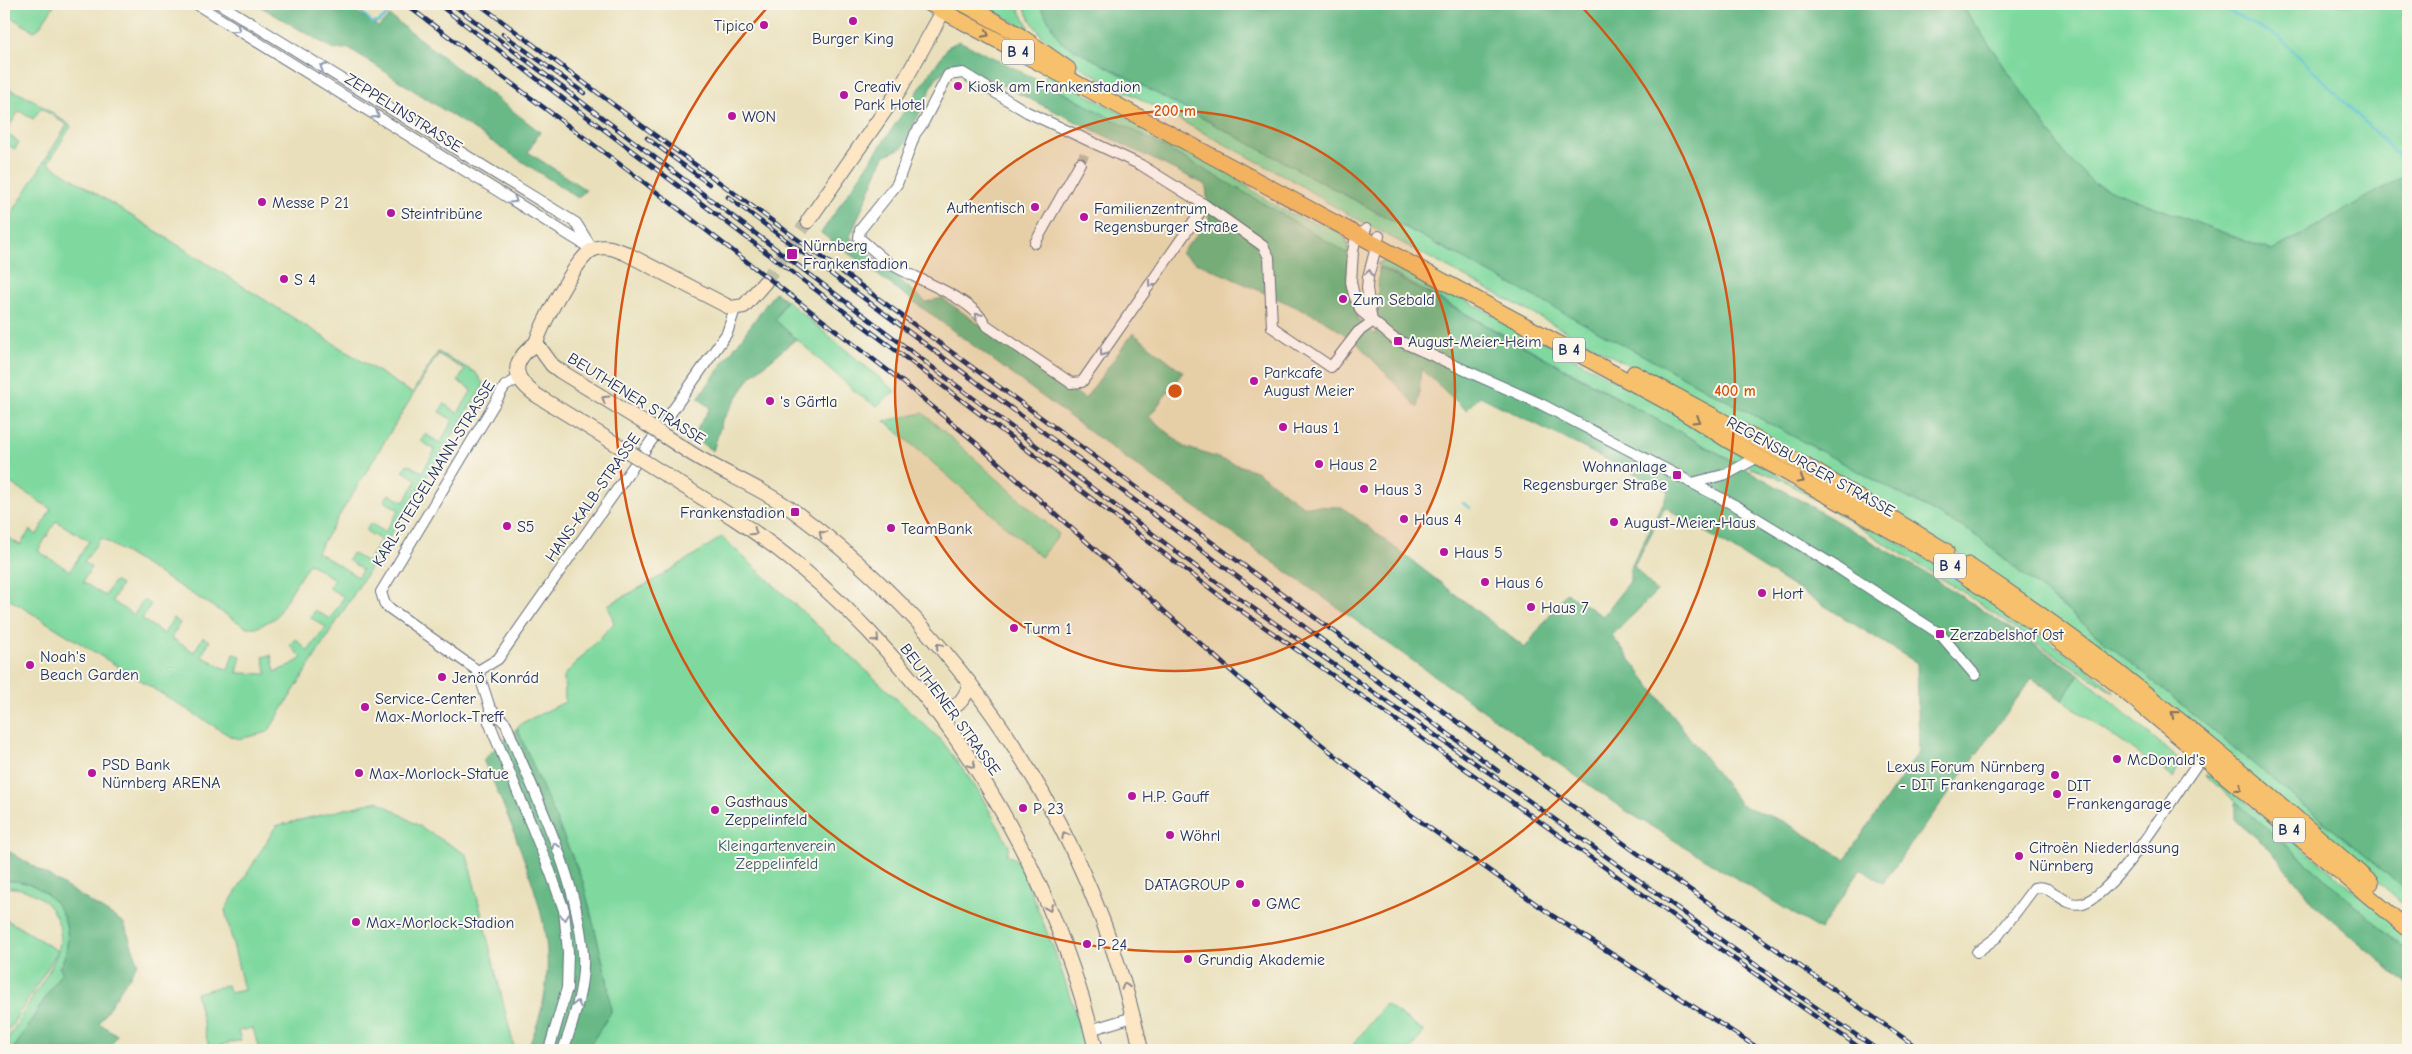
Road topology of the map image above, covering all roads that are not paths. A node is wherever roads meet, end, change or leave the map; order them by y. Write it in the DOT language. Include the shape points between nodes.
graph roads {
  1 [pos="196,4"];
  2 [pos="220,4"];
  3 [pos="930,4"];
  4 [pos="964,4"];
  5 [pos="945,8"];
  6 [pos="1080,163"];
  7 [pos="1205,206"];
  8 [pos="808,221"];
  9 [pos="1362,232"];
  10 [pos="1378,241"];
  11 [pos="1035,243"];
  12 [pos="593,250"];
  13 [pos="765,282"];
  14 [pos="735,309"];
  15 [pos="1372,322"];
  16 [pos="536,343"];
  17 [pos="520,378"];
  18 [pos="1778,450"];
  19 [pos="1758,457"];
  20 [pos="1692,483"];
  21 [pos="478,670"];
  22 [pos="1975,675"];
  23 [pos="970,684"];
  24 [pos="490,708"];
  25 [pos="934,710"];
  26 [pos="2207,751"];
  27 [pos="563,865"];
  28 [pos="550,871"];
  29 [pos="2408,915"];
  30 [pos="2408,928"];
  31 [pos="1978,952"];
  32 [pos="1133,1017"];
  33 [pos="1090,1030"];
  34 [pos="548,1050"];
  35 [pos="563,1050"];
  36 [pos="1096,1050"];
  37 [pos="1141,1050"];
  1 -- 12 [label="street, ZEPPELINSTRASSE, one-way"];
  12 -- 2 [label="street, ZEPPELINSTRASSE, one-way" via="576,223"];
  3 -- 5 [label="main road, REGENSBURGER STRASSE / B 4"];
  4 -- 9 [label="main road, B 4" via="1010,29 1063,66"];
  5 -- 8 [label="main road" via="900,89"];
  5 -- 9 [label="main road, REGENSBURGER STRASSE / B 4, one-way"];
  6 -- 11 [label="street"];
  7 -- 7 [label="street, one-way" via="1082,382 1070,383 986,325 982,317 942,288 888,262 860,238 860,230 897,184 914,134 924,123 948,76 963,73 1088,146 1141,166"];
  7 -- 15 [label="street" via="1263,246 1269,257 1272,327 1306,352 1330,368 1358,332"];
  9 -- 10 [label="main road, REGENSBURGER STRASSE / B 4"];
  9 -- 15 [label="street" via="1353,251 1351,282 1361,310"];
  15 -- 10 [label="street, one-way" via="1367,288"];
  10 -- 18 [label="main road, REGENSBURGER STRASSE / B 4"];
  10 -- 19 [label="main road, REGENSBURGER STRASSE / B 4, one-way" via="1669,403"];
  12 -- 14 [label="main road" via="609,248 626,253 706,297"];
  12 -- 16 [label="main road" via="584,258 546,316"];
  13 -- 14 [label="main road" via="749,303"];
  14 -- 21 [label="street, HANS-KALB-STRASSE" via="727,333 553,584 498,659"];
  15 -- 20 [label="street" via="1398,341 1541,404"];
  16 -- 17 [label="main road" via="521,354 517,365"];
  23 -- 16 [label="main road, BEUTHENER STRASSE, one-way, bridge" via="901,605 833,542 781,502 686,450 560,371"];
  17 -- 21 [label="street, KARL-STEIGELMANN-STRASSE" via="505,386 381,592 385,605"];
  17 -- 25 [label="main road, BEUTHENER STRASSE, one-way, bridge" via="523,385 536,395 756,533 807,572 885,649"];
  18 -- 19 [label="main road"];
  26 -- 18 [label="main road, REGENSBURGER STRASSE / B 4, one-way" via="2124,675 1990,579"];
  19 -- 20 [label="street" via="1727,474"];
  19 -- 26 [label="main road, REGENSBURGER STRASSE / B 4, one-way" via="1913,542 1967,577 2090,663"];
  20 -- 22 [label="street" via="1835,566 1940,634"];
  21 -- 24 [label="street"];
  23 -- 25 [label="main road" via="959,705 949,710"];
  32 -- 23 [label="main road, BEUTHENER STRASSE, one-way" via="1108,937 1070,845 1028,769"];
  27 -- 24 [label="street, one-way" via="506,724"];
  24 -- 28 [label="street" via="489,722"];
  25 -- 33 [label="main road, BEUTHENER STRASSE, one-way" via="983,781 1031,867 1063,943"];
  26 -- 29 [label="main road, REGENSBURGER STRASSE / B 4"];
  26 -- 30 [label="main road, REGENSBURGER STRASSE / B 4, one-way"];
  26 -- 31 [label="street" via="2113,882 2091,900 2076,904 2068,903 2043,887 2034,888 1997,937"];
  27 -- 28 [label="street"];
  35 -- 27 [label="street, one-way" via="576,1012 583,955 572,889"];
  28 -- 34 [label="street, one-way" via="564,910 568,952 567,988"];
  32 -- 33 [label="street"];
  32 -- 37 [label="main road, BEUTHENER STRASSE"];
  33 -- 36 [label="main road, BEUTHENER STRASSE"];
}
